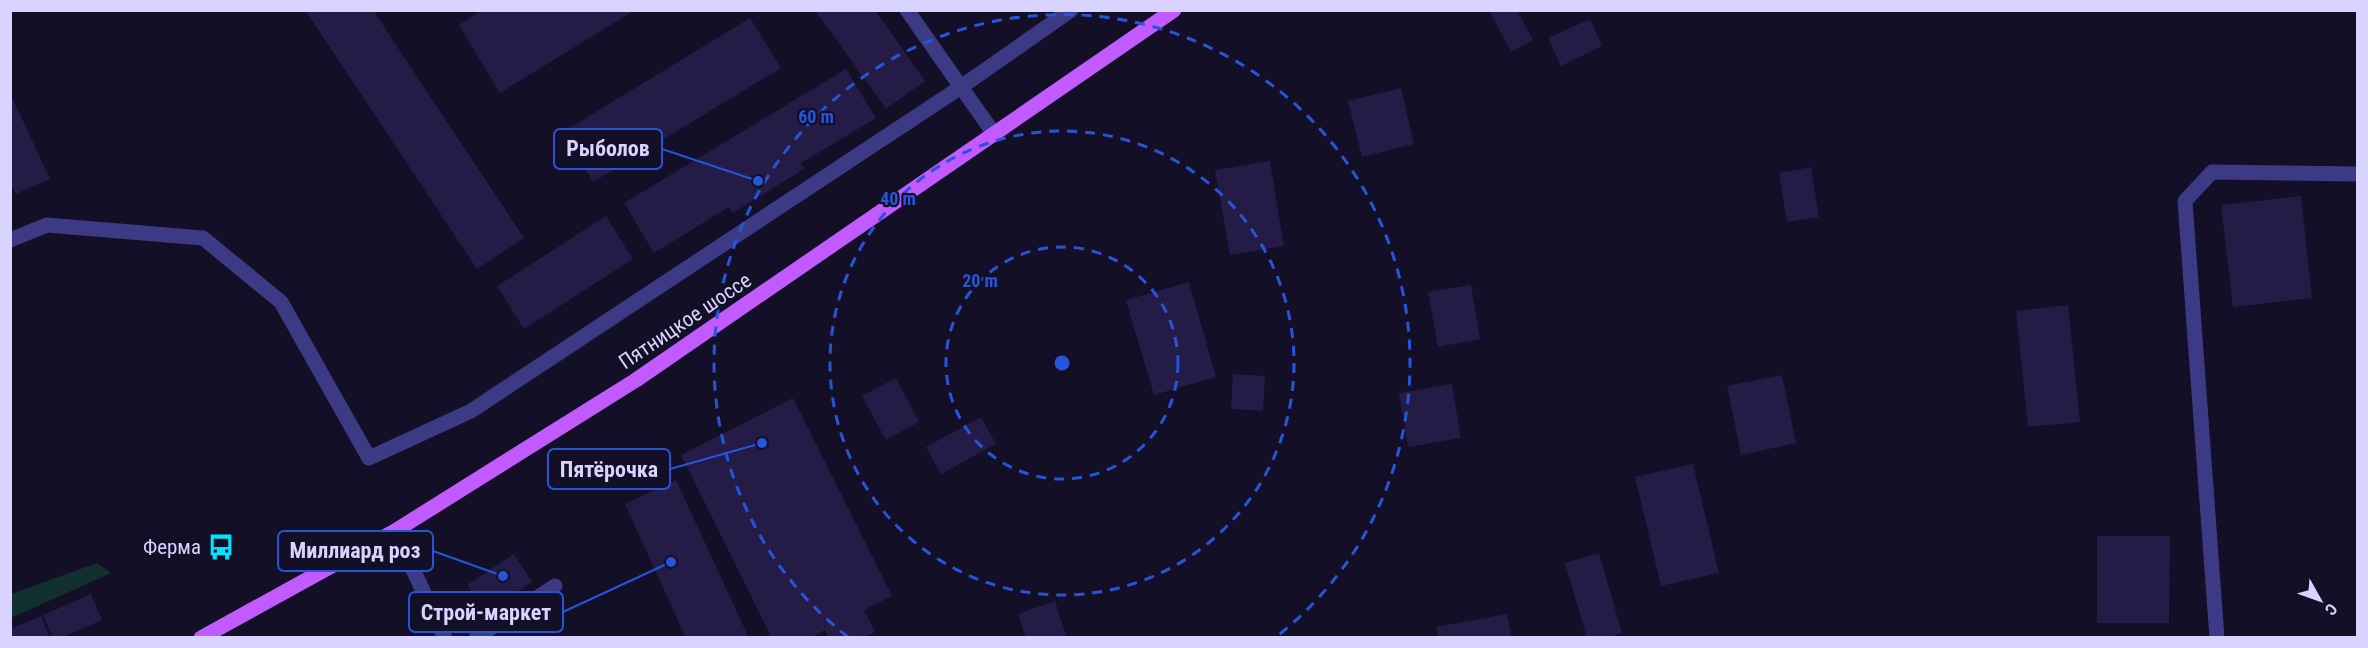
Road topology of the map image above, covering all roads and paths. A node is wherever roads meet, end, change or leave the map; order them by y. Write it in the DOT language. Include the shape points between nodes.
graph roads {
  1 [pos="907,10"];
  2 [pos="1071,10"];
  3 [pos="1174,10"];
  4 [pos="961,87"];
  5 [pos="995,135"];
  6 [pos="2358,174"];
  7 [pos="10,240"];
  8 [pos="395,531"];
  9 [pos="555,586"];
  10 [pos="201,638"];
  11 [pos="445,638"];
  12 [pos="476,638"];
  13 [pos="2217,638"];
  1 -- 4 [label="street"];
  2 -- 4 [label="street"];
  3 -- 5 [label="main road, Пятницкое шоссе"];
  4 -- 5 [label="street"];
  4 -- 7 [label="street" via="471,411 369,458 281,302 203,238 47,225"];
  5 -- 8 [label="main road, Пятницкое шоссе" via="636,380"];
  6 -- 13 [label="street" via="2212,172 2185,201"];
  8 -- 10 [label="main road, Пятницкое шоссе"];
  8 -- 11 [label="street"];
  9 -- 12 [label="street"];
}
